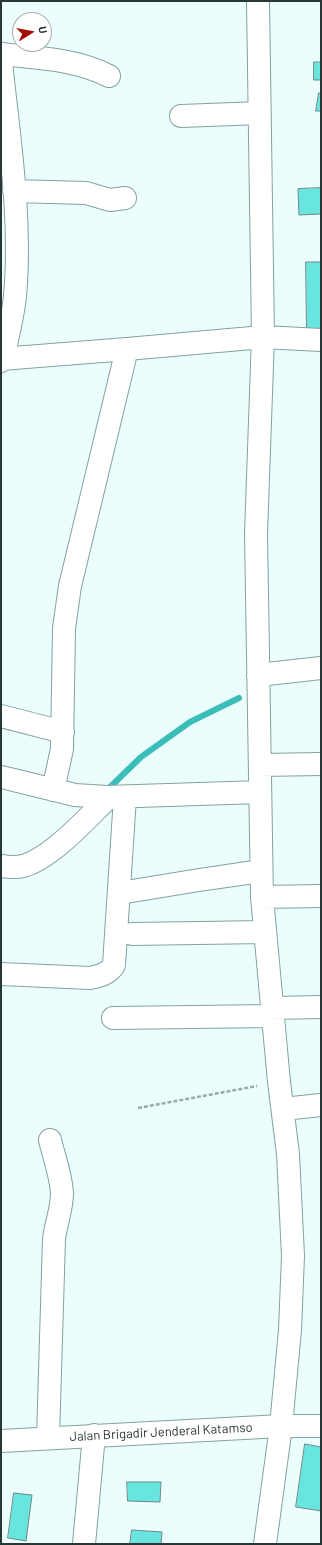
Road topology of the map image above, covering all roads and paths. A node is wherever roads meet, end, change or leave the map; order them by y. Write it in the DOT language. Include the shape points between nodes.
graph roads {
  1 [pos="258,1"];
  2 [pos="1,54"];
  3 [pos="1,62"];
  4 [pos="109,76"];
  5 [pos="260,113"];
  6 [pos="181,116"];
  7 [pos="14,191"];
  8 [pos="125,198"];
  9 [pos="263,337"];
  10 [pos="321,340"];
  11 [pos="127,349"];
  12 [pos="2,359"];
  13 [pos="321,668"];
  14 [pos="258,675"];
  15 [pos="1,716"];
  16 [pos="63,732"];
  17 [pos="321,764"];
  18 [pos="260,765"];
  19 [pos="1,777"];
  20 [pos="53,790"];
  21 [pos="260,792"];
  22 [pos="114,797"];
  23 [pos="1,866"];
  24 [pos="261,872"];
  25 [pos="120,893"];
  26 [pos="321,896"];
  27 [pos="262,897"];
  28 [pos="265,932"];
  29 [pos="132,934"];
  30 [pos="1,974"];
  31 [pos="321,1007"];
  32 [pos="273,1012"];
  33 [pos="113,1018"];
  34 [pos="279,1082"];
  35 [pos="321,1105"];
  36 [pos="138,1108"];
  37 [pos="283,1109"];
  38 [pos="50,1140"];
  39 [pos="281,1426"];
  40 [pos="321,1426"];
  41 [pos="94,1435"];
  42 [pos="48,1438"];
  43 [pos="1,1441"];
  44 [pos="84,1544"];
  45 [pos="265,1544"];
  1 -- 5 [label="street"];
  2 -- 4 [label="street" via="82,64"];
  3 -- 7 [label="street"];
  5 -- 6 [label="street"];
  5 -- 9 [label="street"];
  7 -- 8 [label="street" via="86,193 110,200"];
  7 -- 12 [label="street" via="17,238 15,297"];
  9 -- 10 [label="street"];
  9 -- 11 [label="street"];
  9 -- 14 [label="street" via="256,534"];
  11 -- 12 [label="street"];
  11 -- 16 [label="street" via="70,586 64,628"];
  13 -- 14 [label="street"];
  14 -- 18 [label="street"];
  15 -- 16 [label="street"];
  16 -- 20 [label="street"];
  17 -- 18 [label="street"];
  18 -- 21 [label="street"];
  19 -- 20 [label="street"];
  20 -- 22 [label="street" via="75,795"];
  21 -- 22 [label="street"];
  21 -- 24 [label="street"];
  22 -- 23 [label="street" via="38,860 12,868"];
  22 -- 25 [label="street"];
  24 -- 25 [label="street"];
  24 -- 27 [label="street"];
  25 -- 30 [label="street" via="114,965 111,970 90,978"];
  26 -- 27 [label="street"];
  27 -- 28 [label="street"];
  28 -- 29 [label="street"];
  28 -- 32 [label="street"];
  31 -- 32 [label="street"];
  32 -- 33 [label="street"];
  32 -- 34 [label="street"];
  34 -- 36 [label="path"];
  34 -- 37 [label="street"];
  35 -- 37 [label="street"];
  37 -- 39 [label="street" via="293,1256 290,1330"];
  38 -- 42 [label="street" via="62,1191 54,1239"];
  39 -- 40 [label="street, Jalan Brigadir Jenderal Katamso"];
  39 -- 41 [label="street, Jalan Brigadir Jenderal Katamso"];
  39 -- 45 [label="street"];
  41 -- 42 [label="street, Jalan Brigadir Jenderal Katamso"];
  41 -- 44 [label="street"];
  42 -- 43 [label="street, Jalan Brigadir Jenderal Katamso"];
}
